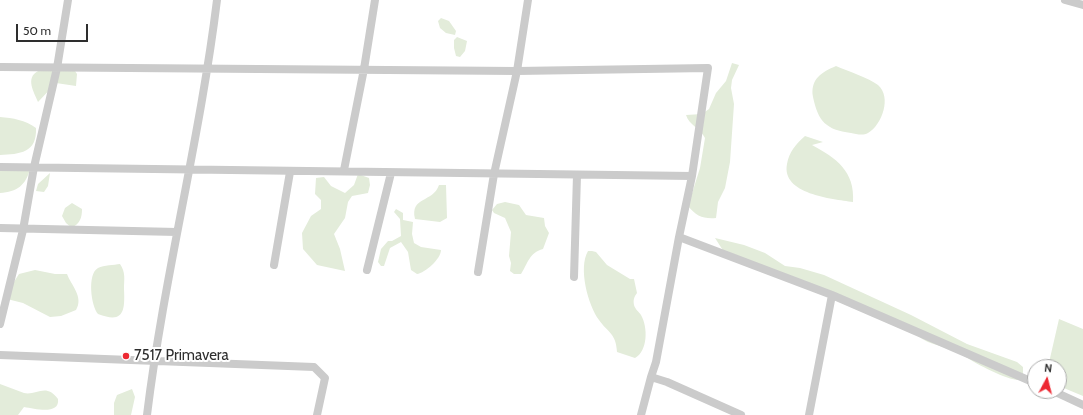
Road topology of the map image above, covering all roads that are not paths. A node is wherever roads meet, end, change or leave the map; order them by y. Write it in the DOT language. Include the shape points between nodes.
graph roads {
  1 [pos="68,0"];
  2 [pos="217,0"];
  3 [pos="375,0"];
  4 [pos="528,0"];
  5 [pos="1065,0"];
  6 [pos="1083,5"];
  7 [pos="0,67"];
  8 [pos="209,67"];
  9 [pos="57,68"];
  10 [pos="364,69"];
  11 [pos="517,71"];
  12 [pos="0,167"];
  13 [pos="34,167"];
  14 [pos="190,169"];
  15 [pos="344,170"];
  16 [pos="290,172"];
  17 [pos="392,173"];
  18 [pos="494,174"];
  19 [pos="577,175"];
  20 [pos="692,176"];
  21 [pos="0,228"];
  22 [pos="23,230"];
  23 [pos="177,232"];
  24 [pos="679,237"];
  25 [pos="274,265"];
  26 [pos="368,270"];
  27 [pos="478,272"];
  28 [pos="574,277"];
  29 [pos="832,294"];
  30 [pos="0,324"];
  31 [pos="0,355"];
  32 [pos="154,362"];
  33 [pos="651,377"];
  34 [pos="1027,379"];
  35 [pos="1067,397"];
  36 [pos="1083,404"];
  37 [pos="147,415"];
  38 [pos="317,415"];
  39 [pos="641,415"];
  40 [pos="741,415"];
  41 [pos="809,415"];
  1 -- 9 [label="street"];
  2 -- 8 [label="street"];
  3 -- 10 [label="street"];
  4 -- 11 [label="street"];
  5 -- 6 [label="street"];
  7 -- 9 [label="street"];
  8 -- 9 [label="street"];
  8 -- 10 [label="street"];
  8 -- 14 [label="street"];
  9 -- 13 [label="street"];
  10 -- 11 [label="street"];
  10 -- 15 [label="street"];
  11 -- 18 [label="street"];
  11 -- 20 [label="street" via="708,68"];
  12 -- 13 [label="street"];
  13 -- 14 [label="street"];
  13 -- 22 [label="street"];
  14 -- 16 [label="street"];
  14 -- 23 [label="street"];
  15 -- 16 [label="street"];
  15 -- 17 [label="street"];
  16 -- 25 [label="street"];
  17 -- 18 [label="street"];
  17 -- 26 [label="street"];
  18 -- 19 [label="street"];
  18 -- 27 [label="street"];
  19 -- 20 [label="street"];
  19 -- 28 [label="street"];
  20 -- 24 [label="street"];
  21 -- 22 [label="street"];
  22 -- 23 [label="street"];
  22 -- 30 [label="street"];
  23 -- 32 [label="street"];
  24 -- 29 [label="street"];
  24 -- 33 [label="street"];
  29 -- 34 [label="street"];
  29 -- 41 [label="street"];
  31 -- 32 [label="street"];
  32 -- 37 [label="street"];
  32 -- 38 [label="street" via="314,367 325,378"];
  33 -- 39 [label="street"];
  33 -- 40 [label="street"];
  35 -- 36 [label="street"];
}
